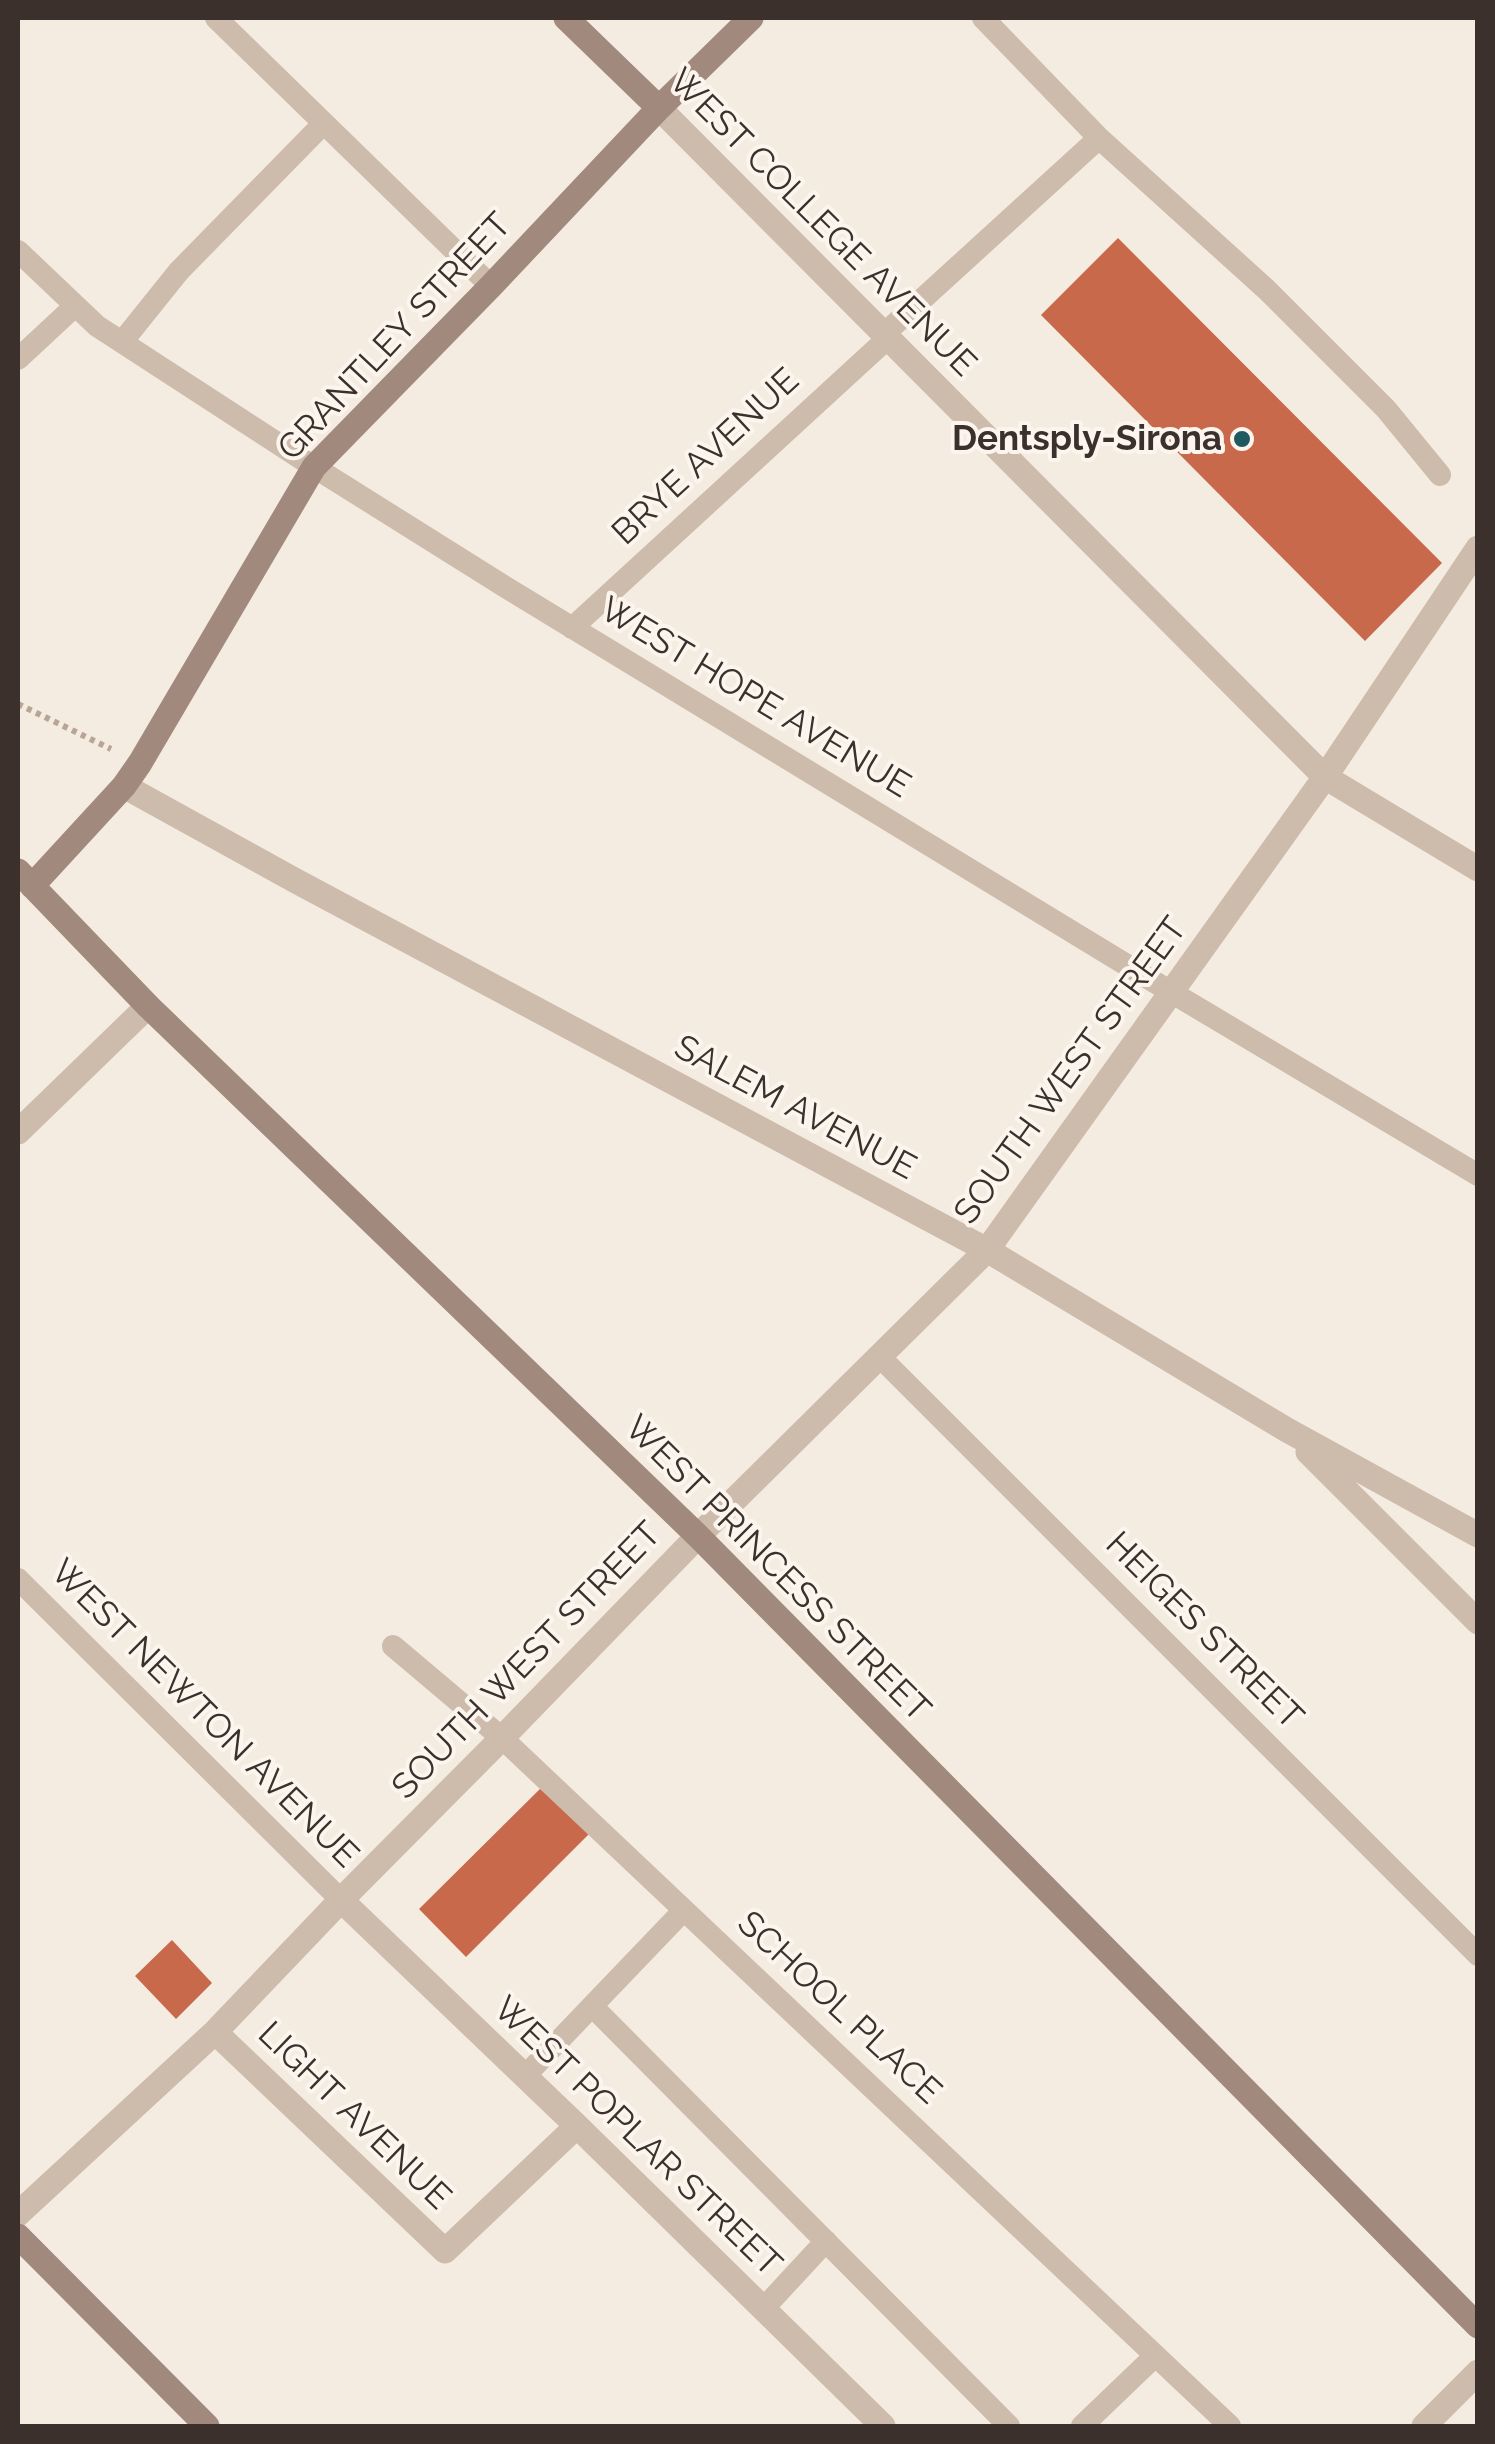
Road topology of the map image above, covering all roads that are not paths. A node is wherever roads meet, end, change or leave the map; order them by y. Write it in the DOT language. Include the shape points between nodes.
graph roads {
  1 [pos="216,18"];
  2 [pos="566,18"];
  3 [pos="751,18"];
  4 [pos="983,18"];
  5 [pos="659,108"];
  6 [pos="324,123"];
  7 [pos="1099,138"];
  8 [pos="18,251"];
  9 [pos="491,286"];
  10 [pos="75,306"];
  11 [pos="886,336"];
  12 [pos="122,342"];
  13 [pos="18,359"];
  14 [pos="314,467"];
  15 [pos="1440,475"];
  16 [pos="1478,548"];
  17 [pos="572,628"];
  18 [pos="1324,778"];
  19 [pos="124,786"];
  20 [pos="1478,870"];
  21 [pos="25,878"];
  22 [pos="1171,992"];
  23 [pos="148,1006"];
  24 [pos="18,1132"];
  25 [pos="1478,1175"];
  26 [pos="987,1250"];
  27 [pos="880,1357"];
  28 [pos="1287,1430"];
  29 [pos="1478,1535"];
  30 [pos="698,1536"];
  31 [pos="18,1579"];
  32 [pos="1478,1622"];
  33 [pos="393,1646"];
  34 [pos="502,1738"];
  35 [pos="341,1900"];
  36 [pos="684,1910"];
  37 [pos="1478,1954"];
  38 [pos="592,2006"];
  39 [pos="215,2032"];
  40 [pos="525,2076"];
  41 [pos="577,2126"];
  42 [pos="18,2214"];
  43 [pos="18,2236"];
  44 [pos="826,2241"];
  45 [pos="763,2309"];
  46 [pos="1478,2326"];
  47 [pos="1155,2356"];
  48 [pos="1478,2372"];
  49 [pos="878,2425"];
  50 [pos="207,2426"];
  51 [pos="1010,2426"];
  52 [pos="1082,2426"];
  53 [pos="1230,2426"];
  54 [pos="1424,2426"];
  1 -- 6 [label="lane"];
  2 -- 5 [label="street, WEST COLLEGE AVENUE"];
  3 -- 5 [label="street, GRANTLEY STREET"];
  4 -- 7 [label="lane"];
  5 -- 9 [label="street, GRANTLEY STREET"];
  5 -- 11 [label="street, WEST COLLEGE AVENUE"];
  6 -- 9 [label="lane"];
  6 -- 12 [label="lane" via="179,271"];
  7 -- 11 [label="lane, BRYE AVENUE"];
  7 -- 15 [label="lane" via="1267,290 1386,409"];
  8 -- 10 [label="lane, WEST HOPE AVENUE"];
  9 -- 14 [label="street, GRANTLEY STREET"];
  10 -- 12 [label="lane, WEST HOPE AVENUE"];
  10 -- 13 [label="lane"];
  11 -- 17 [label="lane, BRYE AVENUE"];
  11 -- 18 [label="street, WEST COLLEGE AVENUE"];
  12 -- 14 [label="lane, WEST HOPE AVENUE"];
  14 -- 17 [label="lane, WEST HOPE AVENUE"];
  14 -- 19 [label="street, GRANTLEY STREET"];
  16 -- 18 [label="street, SOUTH WEST STREET"];
  17 -- 22 [label="lane, WEST HOPE AVENUE"];
  18 -- 20 [label="street, WEST COLLEGE AVENUE"];
  18 -- 22 [label="street, SOUTH WEST STREET"];
  19 -- 21 [label="street, GRANTLEY STREET"];
  19 -- 26 [label="street, SALEM AVENUE"];
  21 -- 23 [label="street, WEST PRINCESS STREET"];
  22 -- 25 [label="lane, WEST HOPE AVENUE"];
  22 -- 26 [label="street, SOUTH WEST STREET"];
  23 -- 24 [label="street"];
  23 -- 30 [label="street, WEST PRINCESS STREET"];
  26 -- 27 [label="street, SOUTH WEST STREET"];
  26 -- 28 [label="street, SALEM AVENUE"];
  27 -- 30 [label="street, SOUTH WEST STREET"];
  27 -- 37 [label="lane, HEIGES STREET"];
  28 -- 29 [label="street, SALEM AVENUE"];
  28 -- 32 [label="street"];
  30 -- 34 [label="street, SOUTH WEST STREET"];
  30 -- 46 [label="street, WEST PRINCESS STREET"];
  31 -- 35 [label="lane, WEST NEWTON AVENUE"];
  33 -- 34 [label="lane, SCHOOL PLACE"];
  34 -- 35 [label="street, SOUTH WEST STREET"];
  34 -- 36 [label="lane, SCHOOL PLACE"];
  35 -- 39 [label="street, SOUTH WEST STREET"];
  35 -- 40 [label="street, WEST POPLAR STREET"];
  36 -- 38 [label="lane"];
  36 -- 47 [label="lane, SCHOOL PLACE"];
  38 -- 40 [label="lane"];
  38 -- 44 [label="lane"];
  39 -- 41 [label="street, LIGHT AVENUE" via="445,2251"];
  39 -- 42 [label="street, SOUTH WEST STREET"];
  40 -- 41 [label="street, WEST POPLAR STREET"];
  41 -- 45 [label="street, WEST POPLAR STREET"];
  43 -- 50 [label="street"];
  44 -- 45 [label="lane"];
  44 -- 51 [label="lane"];
  45 -- 49 [label="street, WEST POPLAR STREET"];
  47 -- 52 [label="lane"];
  47 -- 53 [label="lane, SCHOOL PLACE"];
  48 -- 54 [label="street"];
}
